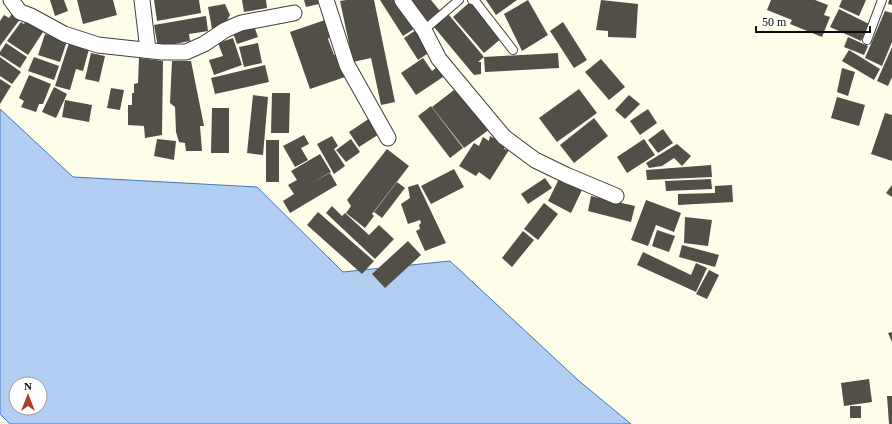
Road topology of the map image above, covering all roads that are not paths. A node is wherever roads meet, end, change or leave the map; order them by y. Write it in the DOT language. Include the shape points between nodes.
graph roads {
  1 [pos="11,0"];
  2 [pos="142,0"];
  3 [pos="326,0"];
  4 [pos="402,0"];
  5 [pos="459,0"];
  6 [pos="472,0"];
  7 [pos="882,0"];
  8 [pos="294,13"];
  9 [pos="424,30"];
  10 [pos="867,40"];
  11 [pos="148,50"];
  12 [pos="513,50"];
  13 [pos="388,138"];
  14 [pos="616,196"];
  1 -- 11 [label="street" via="20,12 64,34 98,45"];
  2 -- 11 [label="street"];
  3 -- 13 [label="street" via="347,65"];
  4 -- 9 [label="street"];
  5 -- 9 [label="lane"];
  6 -- 12 [label="lane"];
  7 -- 10 [label="lane"];
  8 -- 11 [label="street" via="241,23 186,52"];
  9 -- 14 [label="street" via="439,59 504,137 535,160"];
}
